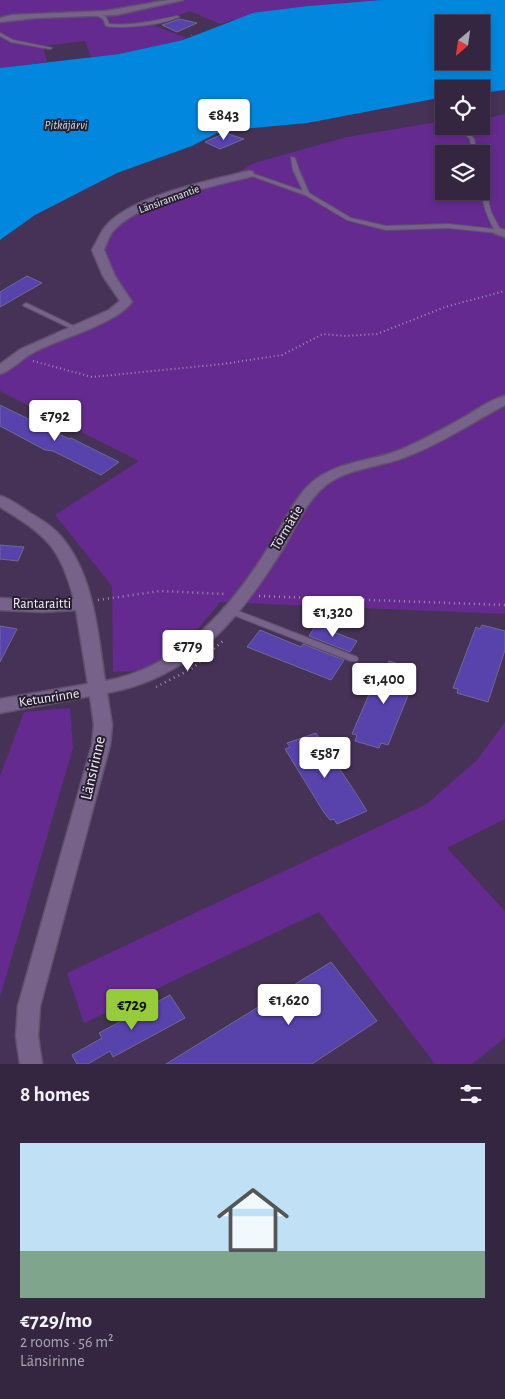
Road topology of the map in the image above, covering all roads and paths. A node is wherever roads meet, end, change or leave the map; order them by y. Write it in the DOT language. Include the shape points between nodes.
graph roads {
  1 [pos="179,0"];
  2 [pos="96,14"];
  3 [pos="177,17"];
  4 [pos="0,20"];
  5 [pos="0,34"];
  6 [pos="191,35"];
  7 [pos="198,38"];
  8 [pos="50,48"];
  9 [pos="293,158"];
  10 [pos="249,174"];
  11 [pos="308,194"];
  12 [pos="484,200"];
  13 [pos="502,233"];
  14 [pos="505,291"];
  15 [pos="26,305"];
  16 [pos="76,328"];
  17 [pos="18,357"];
  18 [pos="0,370"];
  19 [pos="505,400"];
  20 [pos="0,501"];
  21 [pos="242,596"];
  22 [pos="83,603"];
  23 [pos="0,604"];
  24 [pos="505,605"];
  25 [pos="231,611"];
  26 [pos="354,659"];
  27 [pos="97,690"];
  28 [pos="0,706"];
  29 [pos="31,1064"];
  1 -- 2 [label="street"];
  2 -- 3 [label="lane" via="105,18 107,25 122,27"];
  2 -- 4 [label="street" via="32,15"];
  5 -- 8 [label="lane" via="12,41"];
  6 -- 7 [label="path"];
  9 -- 11 [label="lane" via="303,189"];
  10 -- 11 [label="lane"];
  10 -- 16 [label="street, Länsirannantie" via="141,207 110,227 98,250 108,276 126,302 113,313"];
  11 -- 13 [label="lane" via="349,220 370,226 458,227"];
  12 -- 13 [label="lane" via="488,215"];
  14 -- 17 [label="path" via="446,308 377,334 323,334 282,355 223,364 92,377"];
  15 -- 16 [label="lane"];
  16 -- 17 [label="street, Länsirannantie"];
  17 -- 18 [label="street, Länsirannantie"];
  19 -- 21 [label="street, Törmätie" via="404,453 328,477 300,503 278,544"];
  20 -- 22 [label="street, Länsirinne" via="39,525 58,542 73,565"];
  21 -- 22 [label="path" via="160,590"];
  21 -- 24 [label="path"];
  21 -- 25 [label="street, Törmätie"];
  22 -- 23 [label="street, Rantaraitti" via="35,607"];
  22 -- 27 [label="street, Länsirinne"];
  25 -- 26 [label="lane"];
  25 -- 27 [label="street, Törmätie" via="166,669 142,680"];
  27 -- 28 [label="street, Ketunrinne"];
  27 -- 29 [label="street, Länsirinne" via="103,725 101,745 29,1006 27,1036"];
}
